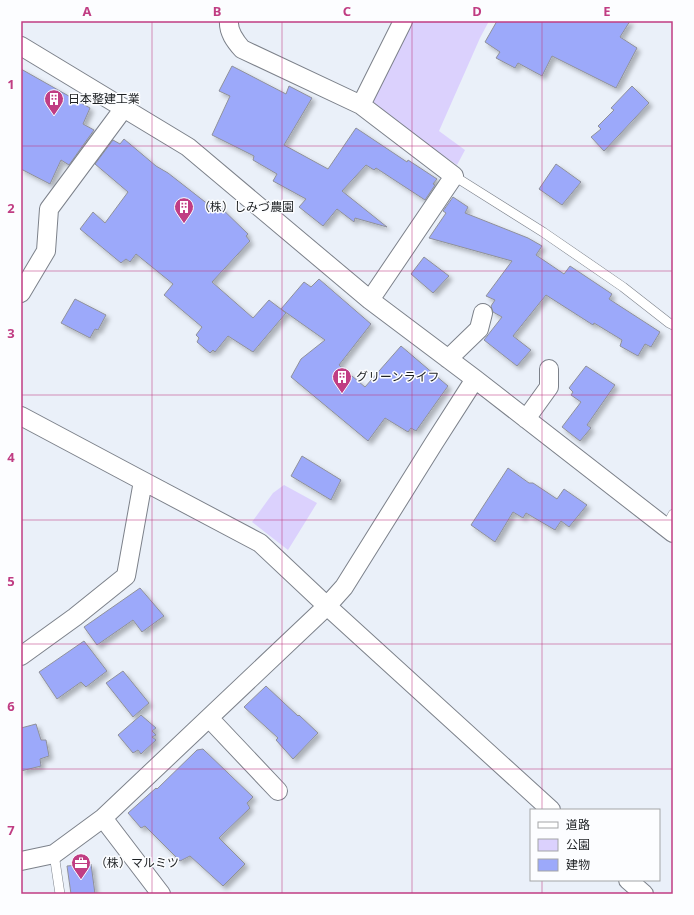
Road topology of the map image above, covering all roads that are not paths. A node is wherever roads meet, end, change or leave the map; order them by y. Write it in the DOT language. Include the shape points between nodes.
graph roads {
  1 [pos="229,21"];
  2 [pos="403,21"];
  3 [pos="21,46"];
  4 [pos="360,105"];
  5 [pos="124,108"];
  6 [pos="454,176"];
  7 [pos="21,292"];
  8 [pos="370,300"];
  9 [pos="483,313"];
  10 [pos="673,325"];
  11 [pos="448,359"];
  12 [pos="549,369"];
  13 [pos="475,379"];
  14 [pos="21,416"];
  15 [pos="526,419"];
  16 [pos="143,481"];
  17 [pos="671,525"];
  18 [pos="327,606"];
  19 [pos="21,656"];
  20 [pos="209,718"];
  21 [pos="278,791"];
  22 [pos="550,809"];
  23 [pos="103,818"];
  24 [pos="54,854"];
  25 [pos="21,861"];
  26 [pos="629,881"];
  27 [pos="60,894"];
  28 [pos="161,894"];
  29 [pos="644,894"];
  1 -- 4 [label="street" via="232,38 242,49"];
  2 -- 4 [label="street"];
  3 -- 5 [label="street"];
  4 -- 6 [label="street"];
  5 -- 7 [label="street" via="49,209 46,251"];
  5 -- 8 [label="street" via="188,146"];
  6 -- 8 [label="street"];
  6 -- 10 [label="lane" via="623,287"];
  8 -- 11 [label="street"];
  9 -- 11 [label="street" via="479,329"];
  11 -- 13 [label="street"];
  12 -- 15 [label="street" via="549,387"];
  13 -- 15 [label="street"];
  13 -- 18 [label="street" via="344,587"];
  14 -- 16 [label="street"];
  15 -- 17 [label="street"];
  16 -- 18 [label="street" via="260,543"];
  16 -- 19 [label="street" via="126,576"];
  18 -- 20 [label="street"];
  18 -- 22 [label="street"];
  20 -- 21 [label="street"];
  20 -- 23 [label="street"];
  23 -- 24 [label="street"];
  23 -- 28 [label="street"];
  24 -- 25 [label="street"];
  24 -- 27 [label="lane"];
  26 -- 29 [label="street"];
}
